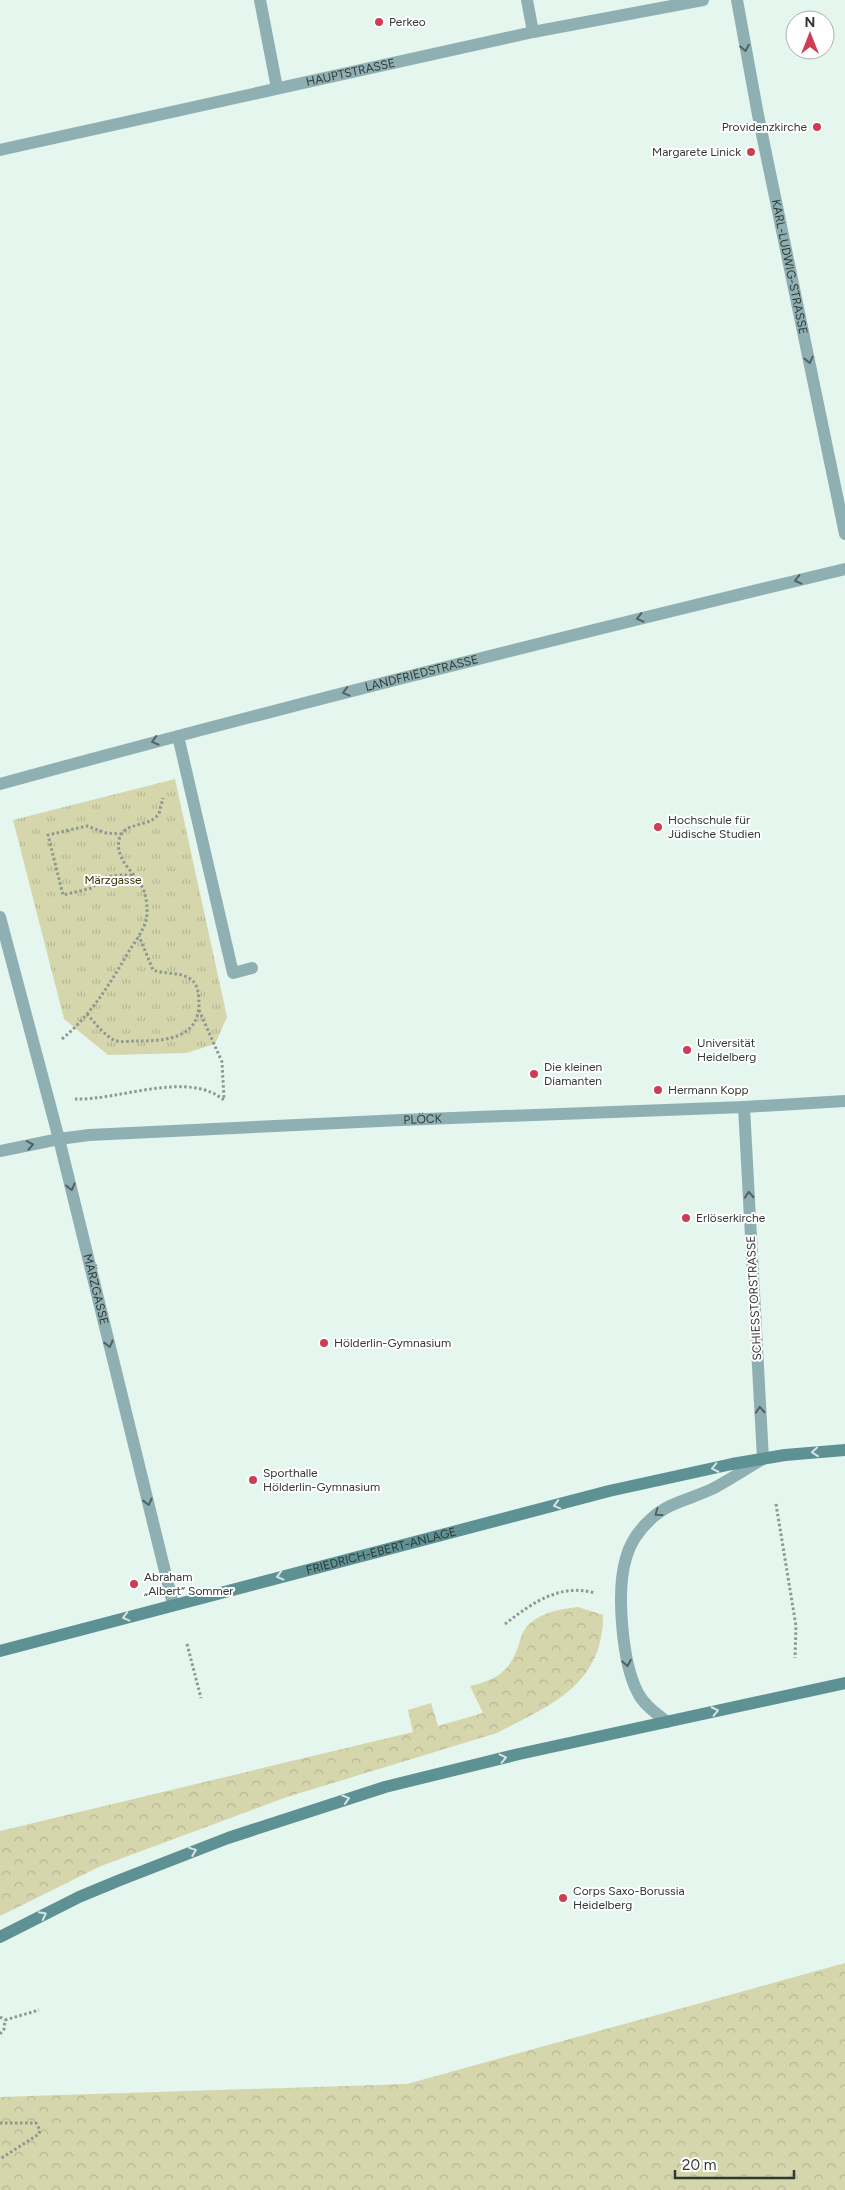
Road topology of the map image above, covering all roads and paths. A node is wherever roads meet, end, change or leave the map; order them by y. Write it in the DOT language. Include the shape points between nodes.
graph roads {
  1 [pos="260,0"];
  2 [pos="527,0"];
  3 [pos="703,0"];
  4 [pos="737,0"];
  5 [pos="666,4"];
  6 [pos="534,32"];
  7 [pos="277,88"];
  8 [pos="0,150"];
  9 [pos="845,534"];
  10 [pos="845,569"];
  11 [pos="178,736"];
  12 [pos="0,784"];
  13 [pos="163,795"];
  14 [pos="122,834"];
  15 [pos="133,875"];
  16 [pos="0,917"];
  17 [pos="139,936"];
  18 [pos="252,968"];
  19 [pos="199,1010"];
  20 [pos="87,1014"];
  21 [pos="39,1057"];
  22 [pos="48,1093"];
  23 [pos="224,1100"];
  24 [pos="845,1101"];
  25 [pos="744,1107"];
  26 [pos="228,1129"];
  27 [pos="59,1139"];
  28 [pos="0,1151"];
  29 [pos="845,1450"];
  30 [pos="763,1459"];
  31 [pos="776,1504"];
  32 [pos="173,1604"];
  33 [pos="622,1607"];
  34 [pos="505,1624"];
  35 [pos="187,1644"];
  36 [pos="0,1650"];
  37 [pos="794,1658"];
  38 [pos="845,1683"];
  39 [pos="201,1698"];
  40 [pos="667,1722"];
  41 [pos="0,1937"];
  42 [pos="39,2010"];
  43 [pos="0,2017"];
  44 [pos="5,2020"];
  45 [pos="0,2034"];
  46 [pos="0,2124"];
  47 [pos="0,2159"];
  1 -- 7 [label="street"];
  2 -- 6 [label="street"];
  3 -- 5 [label="street, HAUPTSTRASSE"];
  4 -- 9 [label="street, KARL-LUDWIG-STRASSE, one-way"];
  5 -- 6 [label="street, HAUPTSTRASSE"];
  6 -- 7 [label="street, HAUPTSTRASSE"];
  7 -- 8 [label="street, HAUPTSTRASSE"];
  10 -- 11 [label="street, LANDFRIEDSTRASSE, one-way" via="475,658"];
  11 -- 12 [label="street, LANDFRIEDSTRASSE, one-way"];
  11 -- 18 [label="street" via="233,972"];
  13 -- 14 [label="path" via="159,814"];
  14 -- 15 [label="path" via="120,853"];
  14 -- 15 [label="path" via="106,833 87,826 48,835 63,895 92,888 102,878"];
  15 -- 17 [label="path" via="143,889 147,903 146,922"];
  16 -- 21 [label="street, MÄRZGASSE"];
  17 -- 19 [label="path" via="153,970 178,974 195,983"];
  17 -- 20 [label="path" via="105,993"];
  19 -- 20 [label="path" via="186,1032 163,1041 116,1041"];
  19 -- 23 [label="path" via="222,1062"];
  20 -- 21 [label="path"];
  21 -- 22 [label="street, MÄRZGASSE"];
  22 -- 23 [label="path" via="81,1100 183,1086 203,1090"];
  22 -- 27 [label="street, MÄRZGASSE"];
  23 -- 26 [label="path"];
  24 -- 25 [label="street, PLÖCK"];
  25 -- 26 [label="street, PLÖCK"];
  30 -- 25 [label="street, SCHIESSTORSTRASSE, one-way"];
  26 -- 27 [label="street, PLÖCK"];
  28 -- 27 [label="street, PLÖCK, one-way"];
  27 -- 32 [label="street, MÄRZGASSE, one-way"];
  29 -- 30 [label="main road, FRIEDRICH-EBERT-ANLAGE, one-way"];
  30 -- 32 [label="main road, FRIEDRICH-EBERT-ANLAGE, one-way" via="609,1491"];
  30 -- 33 [label="street, FRIEDRICH-EBERT-ANLAGE, one-way" via="712,1489 658,1512 641,1529 624,1565"];
  31 -- 37 [label="path" via="796,1626"];
  32 -- 36 [label="main road, FRIEDRICH-EBERT-ANLAGE, one-way"];
  33 -- 34 [label="path" via="591,1592 565,1591 548,1596"];
  33 -- 40 [label="street, FRIEDRICH-EBERT-ANLAGE, one-way" via="630,1675 647,1706"];
  35 -- 39 [label="path"];
  40 -- 38 [label="main road, one-way"];
  41 -- 40 [label="main road, one-way" via="111,1883 301,1812 455,1769"];
  42 -- 44 [label="path"];
  43 -- 44 [label="path"];
  44 -- 45 [label="path"];
  46 -- 47 [label="path" via="36,2123 40,2130"];
}
